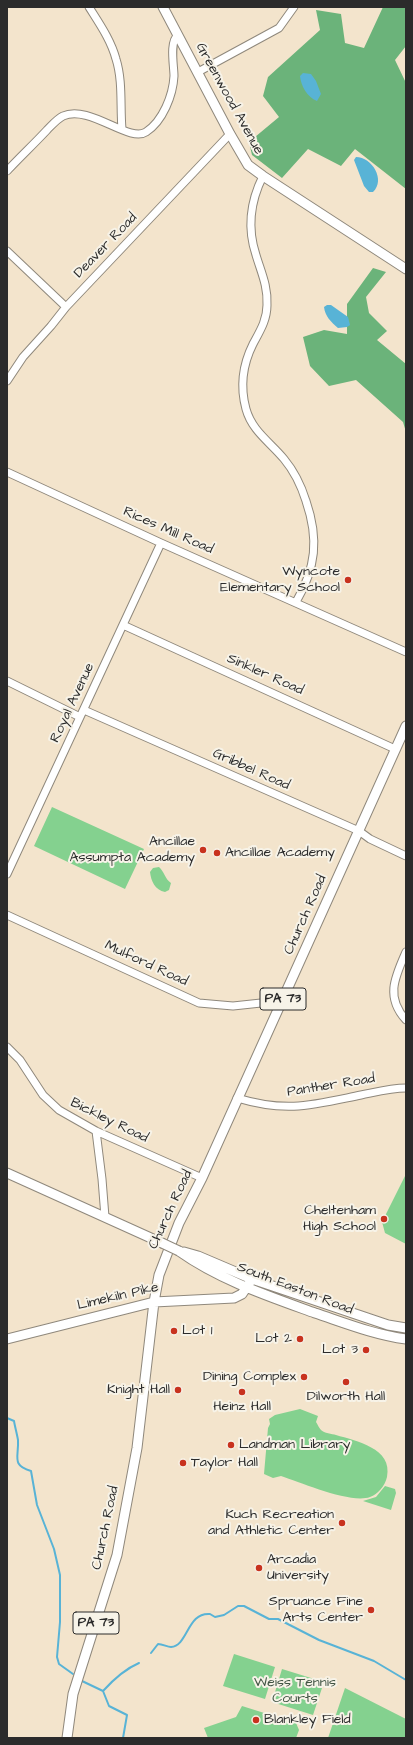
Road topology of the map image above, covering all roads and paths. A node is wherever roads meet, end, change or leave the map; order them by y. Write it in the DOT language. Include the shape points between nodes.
graph roads {
  1 [pos="89,7"];
  2 [pos="163,7"];
  3 [pos="294,7"];
  4 [pos="178,36"];
  5 [pos="198,72"];
  6 [pos="122,129"];
  7 [pos="230,134"];
  8 [pos="7,171"];
  9 [pos="263,176"];
  10 [pos="7,251"];
  11 [pos="406,269"];
  12 [pos="66,307"];
  13 [pos="7,382"];
  14 [pos="7,472"];
  15 [pos="160,543"];
  16 [pos="296,602"];
  17 [pos="123,625"];
  18 [pos="406,652"];
  19 [pos="7,681"];
  20 [pos="82,714"];
  21 [pos="406,726"];
  22 [pos="395,749"];
  23 [pos="359,831"];
  24 [pos="406,856"];
  25 [pos="7,874"];
  26 [pos="7,915"];
  27 [pos="406,952"];
  28 [pos="280,1005"];
  29 [pos="406,1020"];
  30 [pos="7,1047"];
  31 [pos="406,1088"];
  32 [pos="237,1098"];
  33 [pos="96,1131"];
  34 [pos="7,1173"];
  35 [pos="202,1178"];
  36 [pos="105,1217"];
  37 [pos="250,1283"];
  38 [pos="154,1302"];
  39 [pos="406,1328"];
  40 [pos="7,1339"];
  41 [pos="406,1339"];
  42 [pos="67,1738"];
  1 -- 6 [label="street" via="116,59"];
  2 -- 4 [label="main road, Greenwood Avenue"];
  3 -- 5 [label="street" via="279,28"];
  4 -- 5 [label="main road, Greenwood Avenue"];
  4 -- 6 [label="street" via="173,43 172,88 158,120 141,134 133,134"];
  5 -- 7 [label="main road, Greenwood Avenue"];
  6 -- 8 [label="street" via="87,116 64,115"];
  7 -- 9 [label="main road, Greenwood Avenue" via="248,165"];
  7 -- 12 [label="street, Deaver Road"];
  9 -- 11 [label="main road, Greenwood Avenue"];
  9 -- 16 [label="street" via="253,201 250,226 265,280 267,306 263,326 252,345 245,365 243,389 250,420 297,477 312,519 314,543 311,570"];
  10 -- 12 [label="street"];
  12 -- 13 [label="street, Deaver Road" via="23,357"];
  14 -- 15 [label="street, Rices Mill Road"];
  15 -- 16 [label="street, Rices Mill Road"];
  15 -- 17 [label="street, Royal Avenue"];
  16 -- 18 [label="street, Rices Mill Road"];
  17 -- 20 [label="street, Royal Avenue"];
  17 -- 22 [label="street, Sinkler Road"];
  19 -- 20 [label="street, Gribbel Road"];
  20 -- 23 [label="street, Gribbel Road"];
  20 -- 25 [label="street, Royal Avenue"];
  21 -- 22 [label="main road, Church Road / PA 73"];
  22 -- 23 [label="main road, Church Road / PA 73"];
  23 -- 24 [label="street, Gribbel Road"];
  23 -- 28 [label="main road, Church Road / PA 73"];
  26 -- 28 [label="street, Mulford Road" via="200,1003 233,1006 261,1003"];
  27 -- 29 [label="street" via="393,990 397,1009"];
  28 -- 32 [label="main road, Church Road / PA 73"];
  30 -- 33 [label="street, Bickley Road" via="20,1060 43,1095 54,1106"];
  31 -- 32 [label="street, Panther Road" via="307,1106 263,1105"];
  32 -- 35 [label="main road, Church Road / PA 73"];
  33 -- 35 [label="street, Bickley Road"];
  33 -- 36 [label="street"];
  34 -- 36 [label="main road, South Easton Road"];
  35 -- 38 [label="main road, Church Road / PA 73" via="179,1223 163,1263"];
  36 -- 37 [label="main road, South Easton Road, bridge" via="179,1251 196,1263"];
  37 -- 38 [label="main road, Limekiln Pike" via="242,1294 226,1299"];
  37 -- 39 [label="main road, South Easton Road" via="388,1325"];
  37 -- 41 [label="main road, South Easton Road" via="262,1294 360,1328"];
  38 -- 40 [label="main road, Limekiln Pike"];
  38 -- 42 [label="main road, Church Road / PA 73" via="141,1418 117,1555 73,1694"];
}
